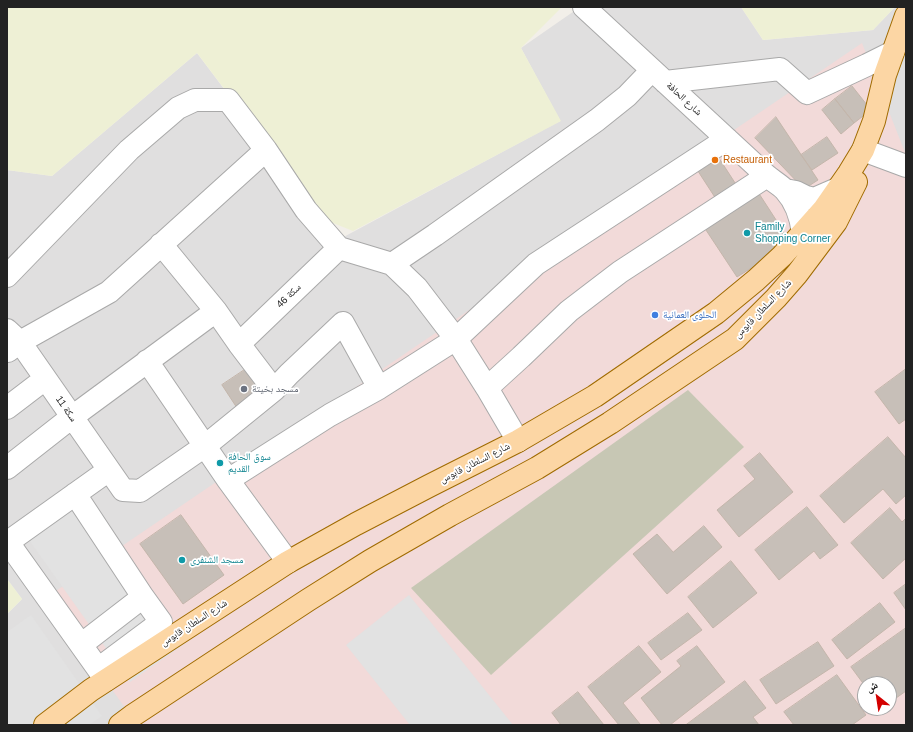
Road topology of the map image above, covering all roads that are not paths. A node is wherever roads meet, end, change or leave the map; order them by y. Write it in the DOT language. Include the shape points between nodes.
graph roads {
  1 [pos="584,7"];
  2 [pos="906,16"];
  3 [pos="893,52"];
  4 [pos="659,76"];
  5 [pos="727,139"];
  6 [pos="266,150"];
  7 [pos="863,150"];
  8 [pos="906,166"];
  9 [pos="767,176"];
  10 [pos="837,189"];
  11 [pos="785,190"];
  12 [pos="803,232"];
  13 [pos="161,244"];
  14 [pos="339,248"];
  15 [pos="392,264"];
  16 [pos="7,276"];
  17 [pos="216,311"];
  18 [pos="456,339"];
  19 [pos="11,341"];
  20 [pos="239,344"];
  21 [pos="147,361"];
  22 [pos="45,379"];
  23 [pos="379,388"];
  24 [pos="487,388"];
  25 [pos="274,390"];
  26 [pos="7,408"];
  27 [pos="72,417"];
  28 [pos="518,441"];
  29 [pos="204,446"];
  30 [pos="7,468"];
  31 [pos="109,470"];
  32 [pos="228,480"];
  33 [pos="75,494"];
  34 [pos="7,542"];
  35 [pos="288,562"];
  36 [pos="143,597"];
  37 [pos="82,644"];
  38 [pos="102,675"];
  39 [pos="45,725"];
  40 [pos="120,725"];
  1 -- 4 [label="street, شارع الحافة"];
  2 -- 3 [label="main road, شارع السلطان قابوس"];
  3 -- 4 [label="street" via="807,93 780,69"];
  3 -- 7 [label="main road, شارع السلطان قابوس" via="874,121"];
  4 -- 5 [label="street, شارع الحافة"];
  4 -- 15 [label="street" via="627,96 597,120"];
  5 -- 9 [label="street, شارع الحافة"];
  5 -- 18 [label="street" via="536,264"];
  6 -- 13 [label="street"];
  6 -- 14 [label="street" via="306,210"];
  6 -- 16 [label="street" via="228,100 195,100 178,108 129,150"];
  7 -- 8 [label="street"];
  7 -- 10 [label="main road, شارع السلطان قابوس"];
  7 -- 40 [label="main road, شارع السلطان قابوس" via="858,178 836,222 797,274 735,339 610,423 537,468 370,561"];
  9 -- 11 [label="street, شارع الحافة"];
  9 -- 24 [label="street" via="615,276 569,311"];
  10 -- 11 [label="street, شارع الحافة" via="814,199"];
  10 -- 12 [label="main road, شارع السلطان قابوس" via="824,209"];
  11 -- 12 [label="street, شارع الحافة" via="796,206"];
  12 -- 28 [label="main road, شارع السلطان قابوس" via="782,256 716,313 595,396"];
  13 -- 17 [label="street"];
  13 -- 19 [label="street" via="109,292"];
  14 -- 15 [label="street"];
  14 -- 20 [label="street, سكة 46"];
  15 -- 18 [label="street" via="417,288"];
  17 -- 20 [label="street"];
  17 -- 21 [label="street"];
  18 -- 23 [label="street"];
  18 -- 24 [label="street"];
  19 -- 22 [label="street, سكة 11"];
  20 -- 25 [label="street"];
  21 -- 27 [label="street"];
  21 -- 29 [label="street"];
  22 -- 26 [label="street"];
  22 -- 27 [label="street, سكة 11"];
  23 -- 25 [label="street" via="342,323"];
  23 -- 32 [label="street" via="330,415"];
  24 -- 28 [label="street"];
  25 -- 29 [label="street"];
  27 -- 30 [label="street"];
  27 -- 31 [label="street, سكة 11"];
  28 -- 35 [label="main road, شارع السلطان قابوس"];
  29 -- 31 [label="street, سكة 11" via="140,491 123,490"];
  29 -- 32 [label="street"];
  31 -- 33 [label="street"];
  32 -- 35 [label="street"];
  33 -- 34 [label="street"];
  33 -- 36 [label="street"];
  34 -- 37 [label="street"];
  35 -- 38 [label="main road, شارع السلطان قابوس"];
  36 -- 37 [label="street"];
  36 -- 38 [label="street" via="161,622"];
  37 -- 38 [label="street"];
  38 -- 39 [label="main road, شارع السلطان قابوس" via="91,690"];
}
